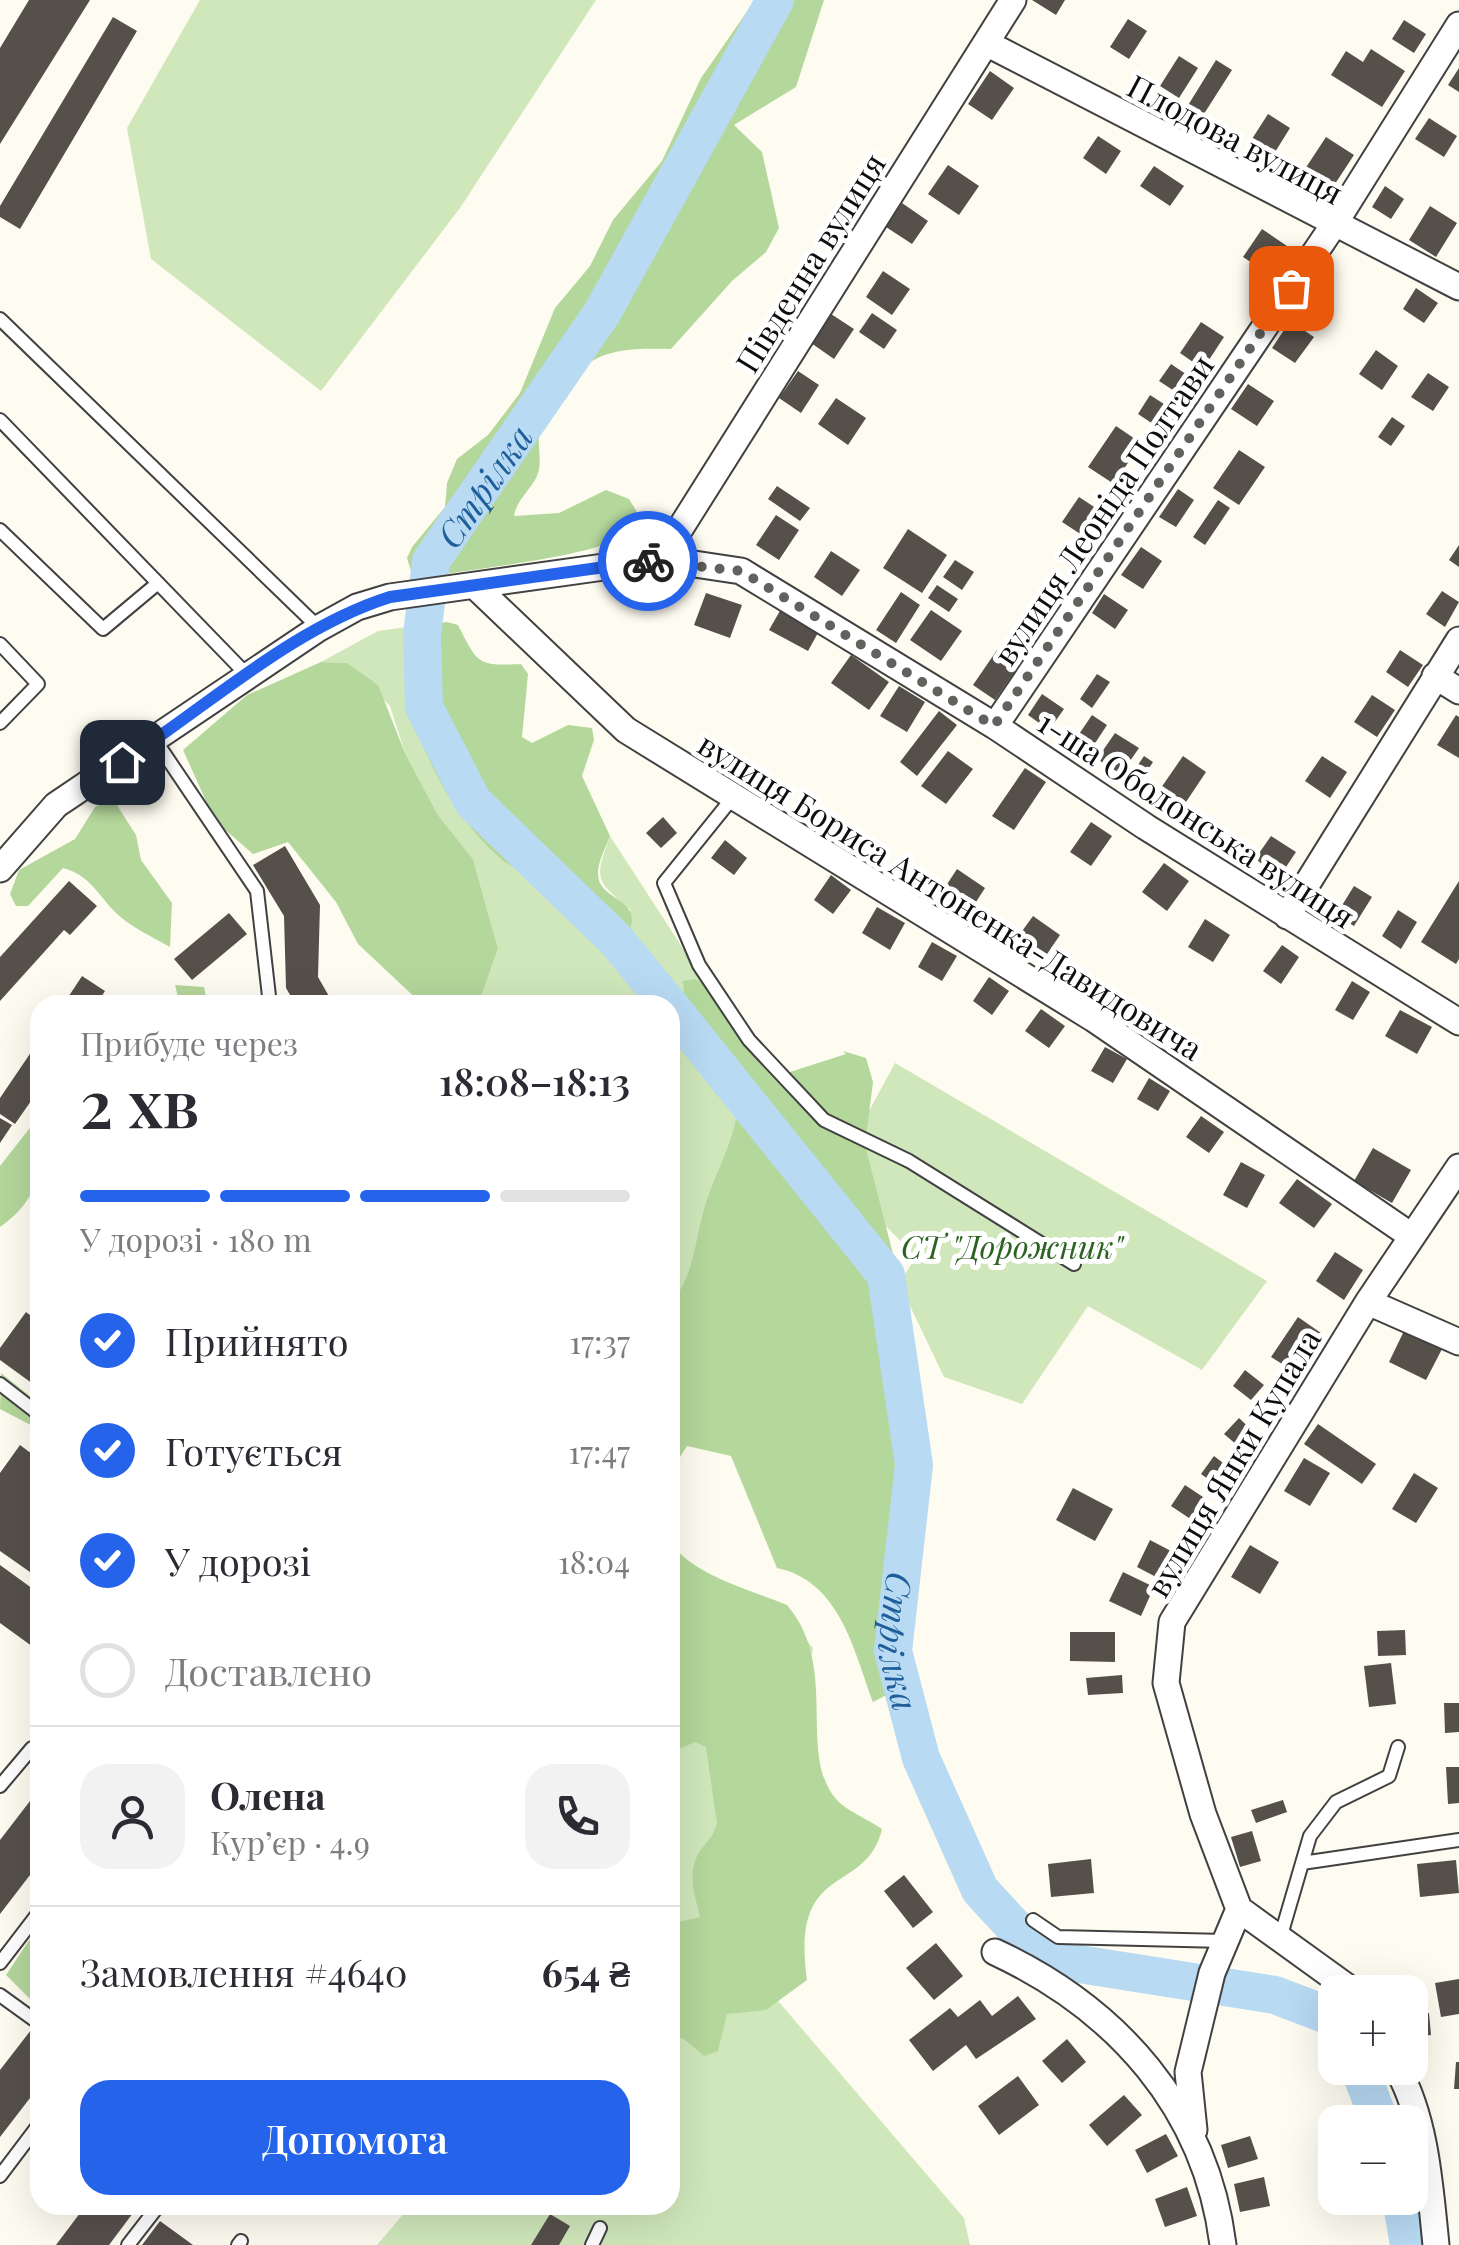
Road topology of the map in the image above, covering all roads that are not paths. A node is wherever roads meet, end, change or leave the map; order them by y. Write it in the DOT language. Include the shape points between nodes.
graph roads {
  1 [pos="1013,0"];
  2 [pos="1459,25"];
  3 [pos="986,43"];
  4 [pos="1333,226"];
  5 [pos="1457,281"];
  6 [pos="0,318"];
  7 [pos="0,420"];
  8 [pos="0,530"];
  9 [pos="661,559"];
  10 [pos="158,583"];
  11 [pos="476,587"];
  12 [pos="319,628"];
  13 [pos="1459,640"];
  14 [pos="0,644"];
  15 [pos="248,676"];
  16 [pos="1435,676"];
  17 [pos="1459,691"];
  18 [pos="0,723"];
  19 [pos="994,726"];
  20 [pos="155,740"];
  21 [pos="734,796"];
  22 [pos="0,869"];
  23 [pos="1286,916"];
  24 [pos="269,995"];
  25 [pos="1459,1022"];
  26 [pos="1459,1167"];
  27 [pos="1410,1236"];
  28 [pos="1074,1264"];
  29 [pos="1368,1302"];
  30 [pos="1459,1342"];
  31 [pos="0,1384"];
  32 [pos="30,1407"];
  33 [pos="1398,1747"];
  34 [pos="30,1750"];
  35 [pos="0,1786"];
  36 [pos="1459,1840"];
  37 [pos="1302,1863"];
  38 [pos="1239,1909"];
  39 [pos="1033,1920"];
  40 [pos="30,1924"];
  41 [pos="1281,1935"];
  42 [pos="1225,1941"];
  43 [pos="995,1952"];
  44 [pos="0,1963"];
  45 [pos="1332,1975"];
  46 [pos="0,1995"];
  47 [pos="30,2017"];
  48 [pos="1407,2085"];
  49 [pos="1194,2132"];
  50 [pos="30,2136"];
  51 [pos="0,2176"];
  52 [pos="151,2215"];
  53 [pos="600,2228"];
  54 [pos="128,2245"];
  55 [pos="592,2245"];
  56 [pos="1224,2245"];
  57 [pos="1436,2245"];
  1 -- 3 [label="street, Південна вулиця"];
  2 -- 4 [label="street, вулиця Леоніда Полтави"];
  3 -- 4 [label="street, Плодова вулиця"];
  3 -- 9 [label="street, Південна вулиця"];
  4 -- 5 [label="street, Плодова вулиця"];
  4 -- 19 [label="street, вулиця Леоніда Полтави"];
  6 -- 12 [label="lane"];
  7 -- 10 [label="lane"];
  8 -- 10 [label="lane" via="103,629"];
  9 -- 11 [label="street, 1-ша Оболонська вулиця"];
  9 -- 19 [label="street, 1-ша Оболонська вулиця" via="741,571"];
  10 -- 15 [label="lane"];
  11 -- 12 [label="street, 1-ша Оболонська вулиця" via="390,597"];
  11 -- 21 [label="street, вулиця Бориса Антоненка-Давидовича" via="626,730"];
  12 -- 15 [label="street, 1-ша Оболонська вулиця"];
  13 -- 16 [label="street"];
  14 -- 18 [label="lane" via="38,684"];
  15 -- 20 [label="street, 1-ша Оболонська вулиця"];
  16 -- 17 [label="street"];
  16 -- 23 [label="street"];
  19 -- 23 [label="street, 1-ша Оболонська вулиця"];
  20 -- 22 [label="street, 1-ша Оболонська вулиця" via="56,805"];
  20 -- 24 [label="lane" via="257,891"];
  21 -- 27 [label="street, вулиця Бориса Антоненка-Давидовича" via="1094,1018"];
  21 -- 28 [label="lane" via="664,883 699,965 749,1040 824,1120 909,1161"];
  23 -- 25 [label="street, 1-ша Оболонська вулиця"];
  26 -- 27 [label="street, вулиця Янки Купала"];
  27 -- 29 [label="street, вулиця Янки Купала"];
  29 -- 30 [label="street"];
  29 -- 38 [label="street, вулиця Янки Купала" via="1172,1622 1166,1683 1203,1814"];
  31 -- 32 [label="lane"];
  33 -- 37 [label="lane" via="1389,1776 1336,1802 1310,1836"];
  34 -- 35 [label="lane"];
  36 -- 37 [label="lane"];
  37 -- 41 [label="lane"];
  38 -- 41 [label="street"];
  38 -- 42 [label="street"];
  39 -- 42 [label="lane" via="1058,1937"];
  40 -- 44 [label="lane"];
  41 -- 45 [label="street"];
  42 -- 49 [label="street" via="1188,2072"];
  43 -- 49 [label="street" via="1071,1992 1128,2044"];
  46 -- 47 [label="lane"];
  48 -- 57 [label="street"];
  49 -- 56 [label="street"];
  50 -- 51 [label="lane"];
  52 -- 54 [label="lane"];
  53 -- 55 [label="lane"];
}
